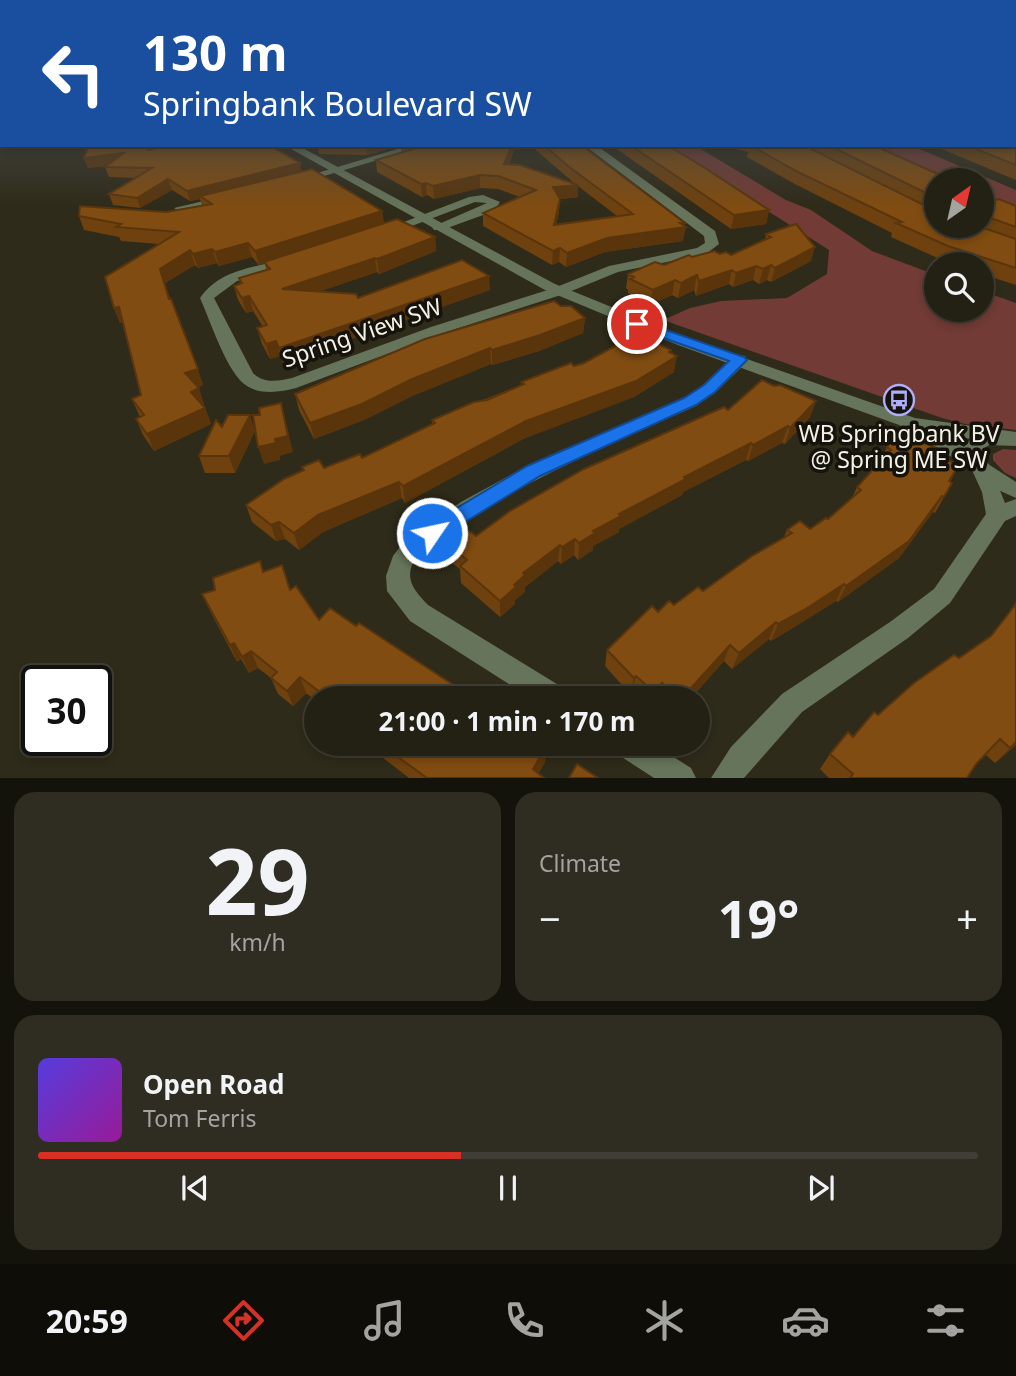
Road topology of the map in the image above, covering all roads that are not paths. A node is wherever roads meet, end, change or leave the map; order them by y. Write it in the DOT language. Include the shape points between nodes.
graph roads {
  1 [pos="293,147"];
  2 [pos="416,147"];
  3 [pos="592,147"];
  4 [pos="334,170"];
  5 [pos="292,182"];
  6 [pos="242,195"];
  7 [pos="180,208"];
  8 [pos="421,218"];
  9 [pos="438,227"];
  10 [pos="372,236"];
  11 [pos="300,260"];
  12 [pos="559,292"];
  13 [pos="739,360"];
  14 [pos="906,421"];
  15 [pos="995,437"];
  16 [pos="1016,439"];
  17 [pos="979,466"];
  18 [pos="1016,490"];
  19 [pos="1006,511"];
  20 [pos="536,686"];
  21 [pos="646,756"];
  22 [pos="681,778"];
  23 [pos="726,778"];
  1 -- 4 [label="street"];
  2 -- 4 [label="street"];
  3 -- 12 [label="street" via="713,240 701,251 632,263"];
  4 -- 5 [label="street"];
  4 -- 8 [label="street"];
  6 -- 7 [label="street"];
  8 -- 9 [label="street"];
  8 -- 9 [label="street" via="473,199 494,202 490,208"];
  8 -- 10 [label="street"];
  9 -- 12 [label="street"];
  11 -- 12 [label="street, Spring View SW" via="225,282 207,298 244,375 258,385 296,383 437,330"];
  12 -- 13 [label="street"];
  13 -- 14 [label="street"];
  13 -- 20 [label="street" via="690,402 534,471 468,508 404,556 398,576 400,591 419,613"];
  14 -- 15 [label="street"];
  14 -- 17 [label="street"];
  15 -- 16 [label="street"];
  15 -- 17 [label="street" via="973,447"];
  17 -- 18 [label="street"];
  17 -- 19 [label="street"];
  19 -- 23 [label="street" via="942,596 792,703"];
  21 -- 22 [label="street"];
}
